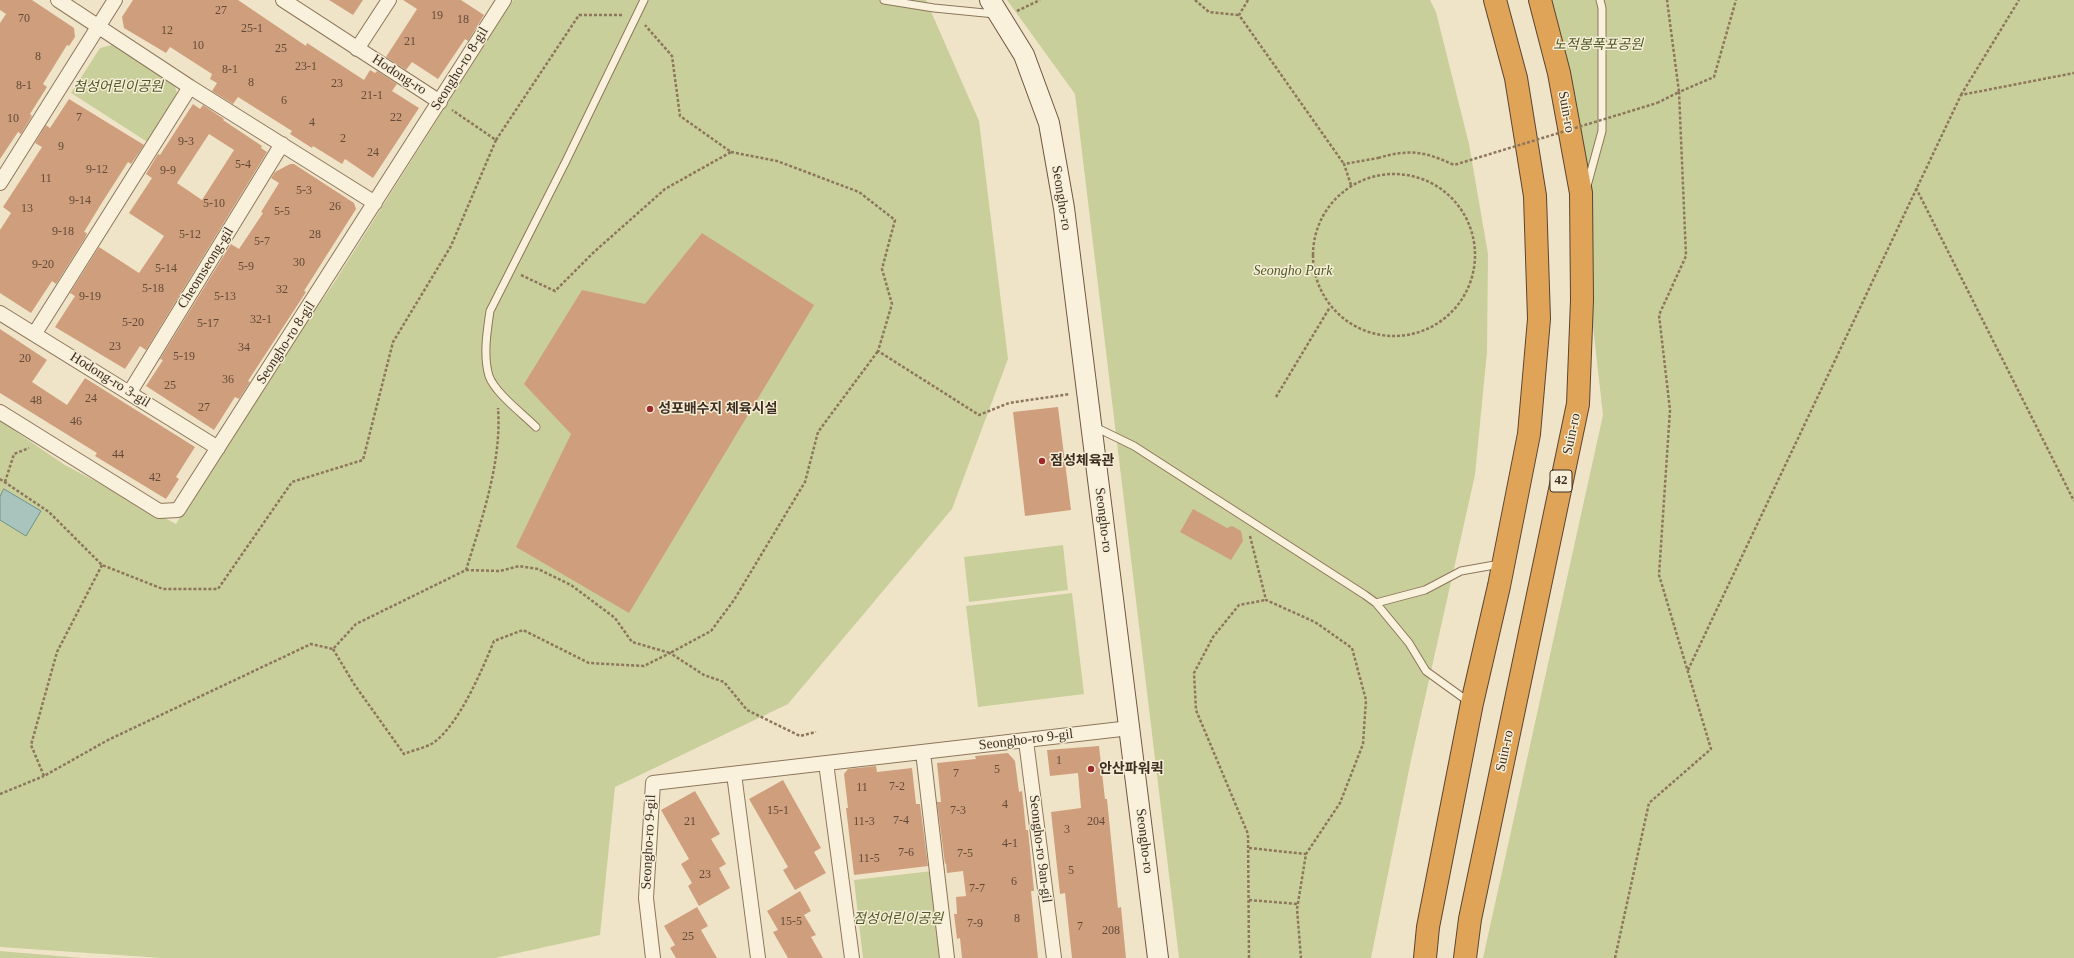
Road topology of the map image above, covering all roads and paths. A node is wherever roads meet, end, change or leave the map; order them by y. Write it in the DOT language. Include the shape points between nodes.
graph roads {
  1 [pos="58,0"];
  2 [pos="114,0"];
  3 [pos="283,0"];
  4 [pos="389,0"];
  5 [pos="504,0"];
  6 [pos="644,0"];
  7 [pos="884,0"];
  8 [pos="1040,0"];
  9 [pos="1195,0"];
  10 [pos="1248,0"];
  11 [pos="1495,0"];
  12 [pos="1540,0"];
  13 [pos="1600,0"];
  14 [pos="1667,0"];
  15 [pos="1736,0"];
  16 [pos="2019,0"];
  17 [pos="997,11"];
  18 [pos="1239,14"];
  19 [pos="636,16"];
  20 [pos="98,25"];
  21 [pos="357,49"];
  22 [pos="2074,73"];
  23 [pos="190,87"];
  24 [pos="1679,92"];
  25 [pos="1961,95"];
  26 [pos="440,102"];
  27 [pos="496,140"];
  28 [pos="282,144"];
  29 [pos="731,152"];
  30 [pos="1344,164"];
  31 [pos="0,183"];
  32 [pos="1351,185"];
  33 [pos="1916,188"];
  34 [pos="375,203"];
  35 [pos="1581,208"];
  36 [pos="511,270"];
  37 [pos="1330,308"];
  38 [pos="0,313"];
  39 [pos="35,333"];
  40 [pos="878,351"];
  41 [pos="497,389"];
  42 [pos="130,392"];
  43 [pos="1086,392"];
  44 [pos="1276,397"];
  45 [pos="0,412"];
  46 [pos="1091,425"];
  47 [pos="536,427"];
  48 [pos="45,441"];
  49 [pos="218,448"];
  50 [pos="0,479"];
  51 [pos="5,482"];
  52 [pos="2074,501"];
  53 [pos="1246,520"];
  54 [pos="1502,563"];
  55 [pos="102,565"];
  56 [pos="466,570"];
  57 [pos="1266,600"];
  58 [pos="1376,603"];
  59 [pos="333,649"];
  60 [pos="670,653"];
  61 [pos="1688,670"];
  62 [pos="1472,703"];
  63 [pos="1130,728"];
  64 [pos="816,732"];
  65 [pos="1026,740"];
  66 [pos="923,752"];
  67 [pos="826,763"];
  68 [pos="734,774"];
  69 [pos="44,776"];
  70 [pos="0,794"];
  71 [pos="1249,848"];
  72 [pos="1306,854"];
  73 [pos="1249,900"];
  74 [pos="1298,904"];
  75 [pos="653,958"];
  76 [pos="758,958"];
  77 [pos="852,958"];
  78 [pos="947,958"];
  79 [pos="1054,958"];
  80 [pos="1158,958"];
  81 [pos="1249,958"];
  82 [pos="1301,958"];
  83 [pos="1425,958"];
  84 [pos="1465,958"];
  85 [pos="1615,958"];
  1 -- 20 [label="street"];
  2 -- 20 [label="street"];
  3 -- 21 [label="street, Hodong-ro"];
  4 -- 21 [label="street, Hodong-ro"];
  5 -- 26 [label="street, Seongho-ro 8-gil"];
  6 -- 19 [label="lane"];
  7 -- 17 [label="lane" via="934,8"];
  8 -- 17 [label="path"];
  9 -- 18 [label="path" via="1209,12"];
  10 -- 18 [label="path"];
  11 -- 54 [label="highway" via="1516,78 1535,196 1539,319 1529,434"];
  12 -- 35 [label="highway, Suin-ro / 42" via="1559,73 1581,193"];
  13 -- 35 [label="lane" via="1602,131"];
  14 -- 24 [label="path"];
  15 -- 24 [label="path" via="1714,77"];
  16 -- 25 [label="path"];
  17 -- 43 [label="street, Seongho-ro" via="1024,55 1049,123 1064,208"];
  18 -- 30 [label="path"];
  19 -- 27 [label="path" via="579,15"];
  19 -- 29 [label="path" via="672,56 680,116"];
  19 -- 36 [label="lane"];
  20 -- 23 [label="street"];
  20 -- 31 [label="street"];
  21 -- 26 [label="street, Hodong-ro"];
  22 -- 25 [label="path"];
  23 -- 28 [label="street"];
  23 -- 39 [label="street"];
  24 -- 30 [label="path, bridge" via="1657,103 1454,165 1432,154 1401,151"];
  24 -- 61 [label="path" via="1686,256 1660,315 1670,410 1659,575"];
  25 -- 33 [label="path"];
  26 -- 27 [label="path"];
  26 -- 34 [label="street, Seongho-ro 8-gil"];
  27 -- 55 [label="path" via="450,246 393,342 363,460 292,482 218,589 163,589"];
  28 -- 34 [label="street"];
  28 -- 42 [label="street, Cheomseong-gil"];
  29 -- 36 [label="path" via="665,189 594,252 555,291"];
  29 -- 40 [label="path" via="777,161 859,192 894,220 882,270 892,304"];
  30 -- 32 [label="path"];
  32 -- 37 [label="path" via="1330,204 1316,228 1311,256 1316,283"];
  32 -- 37 [label="path" via="1376,175 1405,174 1430,181 1451,196 1467,217 1475,241 1475,267 1467,292 1452,313 1431,328 1406,336 1378,336 1352,326"];
  33 -- 52 [label="path"];
  33 -- 61 [label="path"];
  34 -- 49 [label="street, Seongho-ro 8-gil"];
  35 -- 84 [label="highway, Suin-ro / 42" via="1582,300 1578,404 1470,919"];
  36 -- 41 [label="lane" via="490,311 487,329 486,354 489,377"];
  37 -- 44 [label="path"];
  38 -- 39 [label="street, Hodong-ro 3-gil"];
  39 -- 42 [label="street, Hodong-ro 3-gil"];
  40 -- 43 [label="path" via="979,415 1008,403"];
  40 -- 60 [label="path" via="818,432 805,482 734,600 711,631"];
  41 -- 47 [label="lane"];
  41 -- 56 [label="path" via="500,428 486,505"];
  42 -- 49 [label="street, Hodong-ro 3-gil"];
  43 -- 46 [label="street, Seongho-ro"];
  45 -- 48 [label="street, Seongho-ro 8-gil"];
  46 -- 53 [label="lane" via="1134,446"];
  46 -- 63 [label="street, Seongho-ro"];
  48 -- 49 [label="street, Seongho-ro 8-gil" via="159,511 178,510"];
  48 -- 51 [label="path" via="14,454"];
  50 -- 51 [label="path"];
  51 -- 55 [label="path" via="49,512"];
  53 -- 57 [label="path"];
  53 -- 58 [label="lane"];
  54 -- 58 [label="lane" via="1461,571 1425,590"];
  54 -- 62 [label="highway"];
  55 -- 69 [label="path" via="57,652 31,745"];
  56 -- 59 [label="path" via="356,624"];
  56 -- 60 [label="path" via="500,571 519,566 538,569 571,585 615,618 632,642"];
  57 -- 71 [label="path" via="1238,605 1213,637 1194,673 1196,710 1248,834"];
  57 -- 72 [label="path" via="1315,622 1352,648 1366,700 1363,744 1340,803"];
  58 -- 62 [label="lane" via="1409,643 1426,671"];
  59 -- 60 [label="path" via="354,684 404,754 433,743 449,728 477,681 494,641 523,630 589,663 644,666"];
  59 -- 69 [label="path" via="311,644 108,740"];
  60 -- 64 [label="path" via="704,675 724,682 747,710 800,736"];
  61 -- 85 [label="path" via="1711,749 1648,803"];
  62 -- 83 [label="highway" via="1428,927"];
  63 -- 65 [label="street, Seongho-ro 9-gil"];
  63 -- 80 [label="street, Seongho-ro"];
  65 -- 66 [label="street, Seongho-ro 9-gil"];
  65 -- 79 [label="street, Seongho-ro 9an-gil"];
  66 -- 67 [label="street, Seongho-ro 9-gil"];
  66 -- 78 [label="street"];
  67 -- 68 [label="street, Seongho-ro 9-gil"];
  67 -- 77 [label="street"];
  68 -- 75 [label="street, Seongho-ro 9-gil" via="653,783 646,898"];
  68 -- 76 [label="street"];
  69 -- 70 [label="path"];
  71 -- 72 [label="path"];
  71 -- 73 [label="path"];
  72 -- 74 [label="path"];
  73 -- 74 [label="path"];
  73 -- 81 [label="path"];
  74 -- 82 [label="path"];
}
